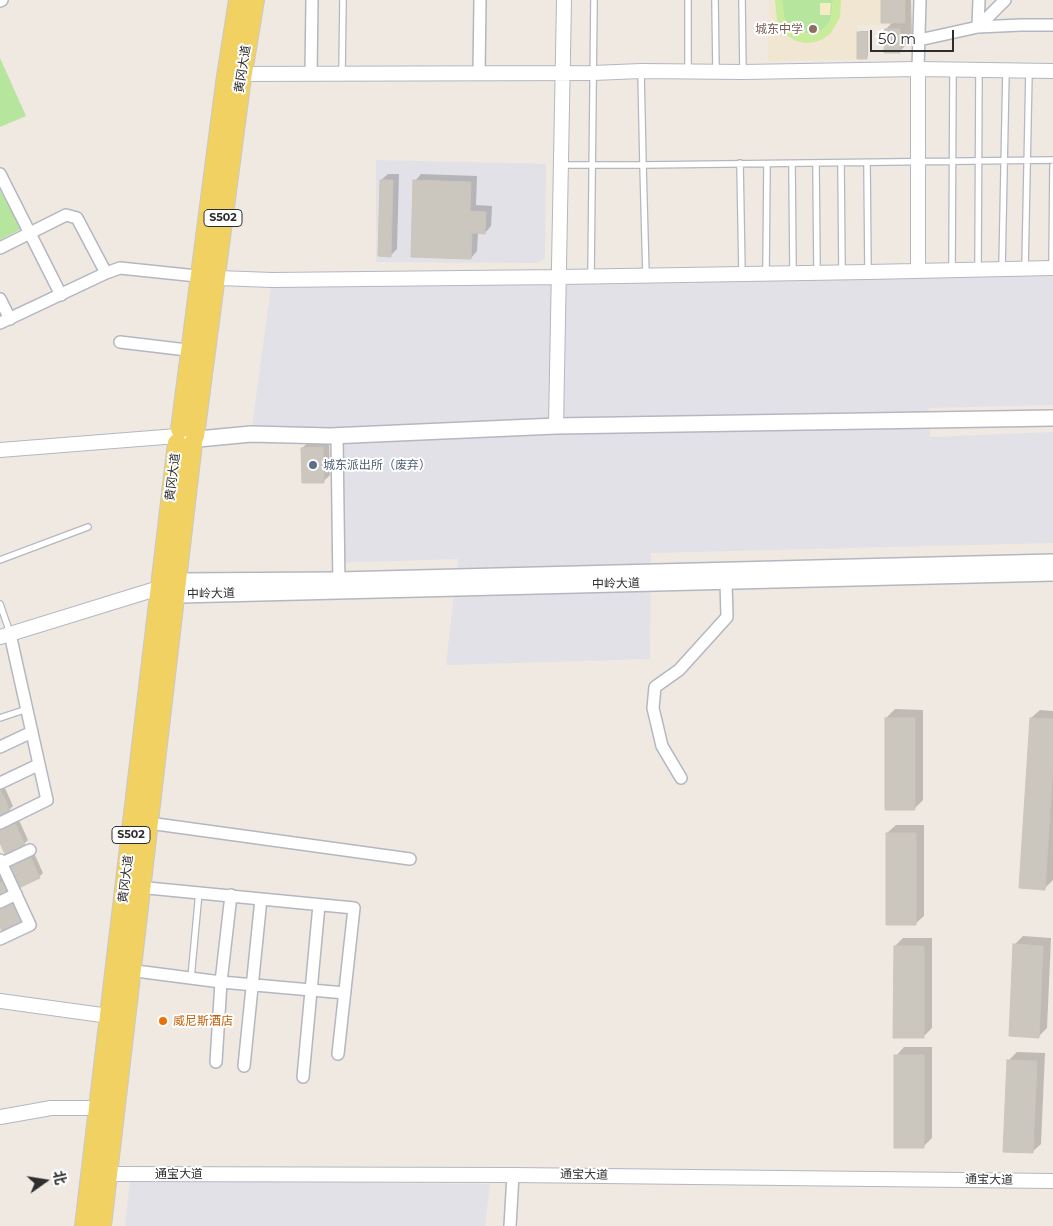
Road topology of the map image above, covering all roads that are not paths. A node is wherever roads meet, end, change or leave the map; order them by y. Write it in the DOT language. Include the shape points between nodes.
graph roads {
  1 [pos="238,0"];
  2 [pos="255,0"];
  3 [pos="312,0"];
  4 [pos="343,0"];
  5 [pos="480,0"];
  6 [pos="564,0"];
  7 [pos="594,0"];
  8 [pos="688,0"];
  9 [pos="715,0"];
  10 [pos="742,0"];
  11 [pos="920,0"];
  12 [pos="979,0"];
  13 [pos="1005,0"];
  14 [pos="1053,25"];
  15 [pos="978,27"];
  16 [pos="919,40"];
  17 [pos="918,69"];
  18 [pos="953,70"];
  19 [pos="979,70"];
  20 [pos="641,71"];
  21 [pos="716,71"];
  22 [pos="1006,71"];
  23 [pos="1029,71"];
  24 [pos="688,72"];
  25 [pos="743,72"];
  26 [pos="1053,72"];
  27 [pos="226,73"];
  28 [pos="563,73"];
  29 [pos="592,73"];
  30 [pos="311,74"];
  31 [pos="342,74"];
  32 [pos="479,74"];
  33 [pos="1004,160"];
  34 [pos="1028,160"];
  35 [pos="1053,160"];
  36 [pos="917,161"];
  37 [pos="953,161"];
  38 [pos="979,161"];
  39 [pos="740,163"];
  40 [pos="841,163"];
  41 [pos="867,163"];
  42 [pos="767,164"];
  43 [pos="792,164"];
  44 [pos="816,164"];
  45 [pos="562,165"];
  46 [pos="592,165"];
  47 [pos="643,165"];
  48 [pos="1053,166"];
  49 [pos="0,174"];
  50 [pos="30,233"];
  51 [pos="0,248"];
  52 [pos="1025,268"];
  53 [pos="1053,268"];
  54 [pos="978,269"];
  55 [pos="1002,269"];
  56 [pos="952,270"];
  57 [pos="918,271"];
  58 [pos="868,272"];
  59 [pos="106,273"];
  60 [pos="817,273"];
  61 [pos="842,273"];
  62 [pos="742,274"];
  63 [pos="766,274"];
  64 [pos="793,274"];
  65 [pos="197,276"];
  66 [pos="591,276"];
  67 [pos="646,276"];
  68 [pos="560,277"];
  69 [pos="218,278"];
  70 [pos="61,295"];
  71 [pos="0,299"];
  72 [pos="5,321"];
  73 [pos="120,342"];
  74 [pos="187,350"];
  75 [pos="1053,418"];
  76 [pos="556,426"];
  77 [pos="337,436"];
  78 [pos="184,438"];
  79 [pos="1,448"];
  80 [pos="88,527"];
  81 [pos="0,560"];
  82 [pos="1053,562"];
  83 [pos="1053,573"];
  84 [pos="726,582"];
  85 [pos="339,586"];
  86 [pos="159,588"];
  87 [pos="180,588"];
  88 [pos="0,604"];
  89 [pos="5,636"];
  90 [pos="26,708"];
  91 [pos="0,718"];
  92 [pos="32,732"];
  93 [pos="0,747"];
  94 [pos="38,765"];
  95 [pos="681,778"];
  96 [pos="0,783"];
  97 [pos="0,822"];
  98 [pos="156,824"];
  99 [pos="30,850"];
  100 [pos="410,859"];
  101 [pos="0,862"];
  102 [pos="148,888"];
  103 [pos="199,892"];
  104 [pos="16,894"];
  105 [pos="231,895"];
  106 [pos="261,899"];
  107 [pos="0,902"];
  108 [pos="319,905"];
  109 [pos="0,939"];
  110 [pos="136,971"];
  111 [pos="191,978"];
  112 [pos="221,982"];
  113 [pos="252,985"];
  114 [pos="311,991"];
  115 [pos="345,993"];
  116 [pos="0,1001"];
  117 [pos="102,1015"];
  118 [pos="338,1054"];
  119 [pos="216,1062"];
  120 [pos="244,1066"];
  121 [pos="304,1077"];
  122 [pos="97,1108"];
  123 [pos="0,1117"];
  124 [pos="114,1174"];
  125 [pos="513,1175"];
  126 [pos="1053,1181"];
  127 [pos="84,1226"];
  128 [pos="102,1226"];
  129 [pos="510,1226"];
  1 -- 78 [label="main road, 黄冈大道 / S502" via="225,83"];
  2 -- 78 [label="main road, 黄冈大道 / S502"];
  3 -- 30 [label="street"];
  4 -- 31 [label="lane"];
  5 -- 32 [label="street"];
  6 -- 28 [label="street"];
  7 -- 29 [label="lane"];
  8 -- 24 [label="lane"];
  9 -- 21 [label="lane"];
  10 -- 25 [label="lane"];
  11 -- 16 [label="street"];
  12 -- 15 [label="street"];
  13 -- 15 [label="street"];
  14 -- 15 [label="street"];
  15 -- 16 [label="street"];
  16 -- 17 [label="street"];
  17 -- 18 [label="street"];
  17 -- 25 [label="street"];
  17 -- 36 [label="street"];
  18 -- 19 [label="street"];
  18 -- 37 [label="lane"];
  19 -- 22 [label="street"];
  19 -- 38 [label="lane"];
  20 -- 24 [label="street"];
  20 -- 29 [label="street"];
  20 -- 47 [label="lane"];
  21 -- 24 [label="street"];
  21 -- 25 [label="street"];
  22 -- 23 [label="street"];
  22 -- 33 [label="lane"];
  23 -- 26 [label="street"];
  23 -- 34 [label="lane"];
  27 -- 30 [label="street"];
  28 -- 29 [label="street"];
  28 -- 32 [label="street"];
  28 -- 45 [label="street"];
  29 -- 46 [label="lane"];
  30 -- 31 [label="street"];
  31 -- 32 [label="street"];
  33 -- 34 [label="lane"];
  33 -- 38 [label="lane"];
  33 -- 55 [label="lane"];
  34 -- 35 [label="lane"];
  34 -- 52 [label="lane"];
  36 -- 37 [label="lane"];
  36 -- 41 [label="lane"];
  36 -- 57 [label="street"];
  37 -- 38 [label="lane"];
  37 -- 56 [label="lane"];
  38 -- 54 [label="lane"];
  39 -- 42 [label="lane"];
  39 -- 47 [label="lane"];
  39 -- 62 [label="lane"];
  40 -- 41 [label="lane"];
  40 -- 44 [label="lane"];
  40 -- 61 [label="lane"];
  41 -- 58 [label="lane"];
  42 -- 43 [label="lane"];
  42 -- 63 [label="lane"];
  43 -- 44 [label="lane"];
  43 -- 64 [label="lane"];
  44 -- 60 [label="lane"];
  45 -- 46 [label="lane"];
  45 -- 68 [label="street"];
  46 -- 47 [label="lane"];
  46 -- 66 [label="lane"];
  47 -- 67 [label="lane"];
  48 -- 53 [label="lane"];
  49 -- 50 [label="street"];
  50 -- 51 [label="street"];
  50 -- 59 [label="street" via="66,215 77,218"];
  50 -- 70 [label="street"];
  52 -- 53 [label="street"];
  52 -- 55 [label="street"];
  54 -- 55 [label="street"];
  54 -- 56 [label="street"];
  56 -- 57 [label="street"];
  57 -- 58 [label="street"];
  58 -- 61 [label="street"];
  59 -- 65 [label="street" via="120,268"];
  59 -- 70 [label="street"];
  60 -- 61 [label="street"];
  60 -- 64 [label="street"];
  62 -- 63 [label="street"];
  62 -- 67 [label="street"];
  63 -- 64 [label="street"];
  66 -- 67 [label="street"];
  66 -- 68 [label="street"];
  68 -- 69 [label="street"];
  68 -- 76 [label="street"];
  70 -- 72 [label="street"];
  71 -- 72 [label="street"];
  73 -- 74 [label="street"];
  75 -- 76 [label="main road"];
  76 -- 77 [label="main road"];
  77 -- 78 [label="main road" via="251,434"];
  77 -- 85 [label="street"];
  78 -- 79 [label="street"];
  78 -- 127 [label="main road, 黄冈大道 / S502"];
  78 -- 128 [label="main road, 黄冈大道 / S502"];
  80 -- 81 [label="lane"];
  82 -- 85 [label="main road, 中岭大道"];
  83 -- 84 [label="main road, 中岭大道"];
  84 -- 85 [label="main road, 中岭大道"];
  84 -- 95 [label="street" via="727,617 679,670 655,687 653,708 662,746"];
  85 -- 87 [label="main road, 中岭大道"];
  86 -- 89 [label="street"];
  88 -- 89 [label="lane"];
  89 -- 90 [label="street"];
  90 -- 91 [label="lane"];
  90 -- 92 [label="street"];
  92 -- 93 [label="street"];
  92 -- 94 [label="street"];
  94 -- 96 [label="street"];
  94 -- 97 [label="street" via="47,800"];
  98 -- 100 [label="street"];
  99 -- 101 [label="street"];
  101 -- 104 [label="street"];
  102 -- 103 [label="street"];
  103 -- 105 [label="street"];
  103 -- 111 [label="lane"];
  104 -- 107 [label="street"];
  104 -- 109 [label="street" via="30,925"];
  105 -- 106 [label="street"];
  105 -- 112 [label="street"];
  106 -- 108 [label="street"];
  106 -- 113 [label="street"];
  108 -- 114 [label="street"];
  108 -- 115 [label="street" via="354,908"];
  110 -- 111 [label="street"];
  111 -- 112 [label="street"];
  112 -- 113 [label="street"];
  112 -- 119 [label="street"];
  113 -- 114 [label="street"];
  113 -- 120 [label="street"];
  114 -- 115 [label="street"];
  114 -- 121 [label="street"];
  115 -- 118 [label="street"];
  116 -- 117 [label="street"];
  122 -- 123 [label="street" via="51,1108"];
  124 -- 125 [label="street, 通宝大道"];
  125 -- 126 [label="street, 通宝大道"];
  125 -- 129 [label="street"];
}
